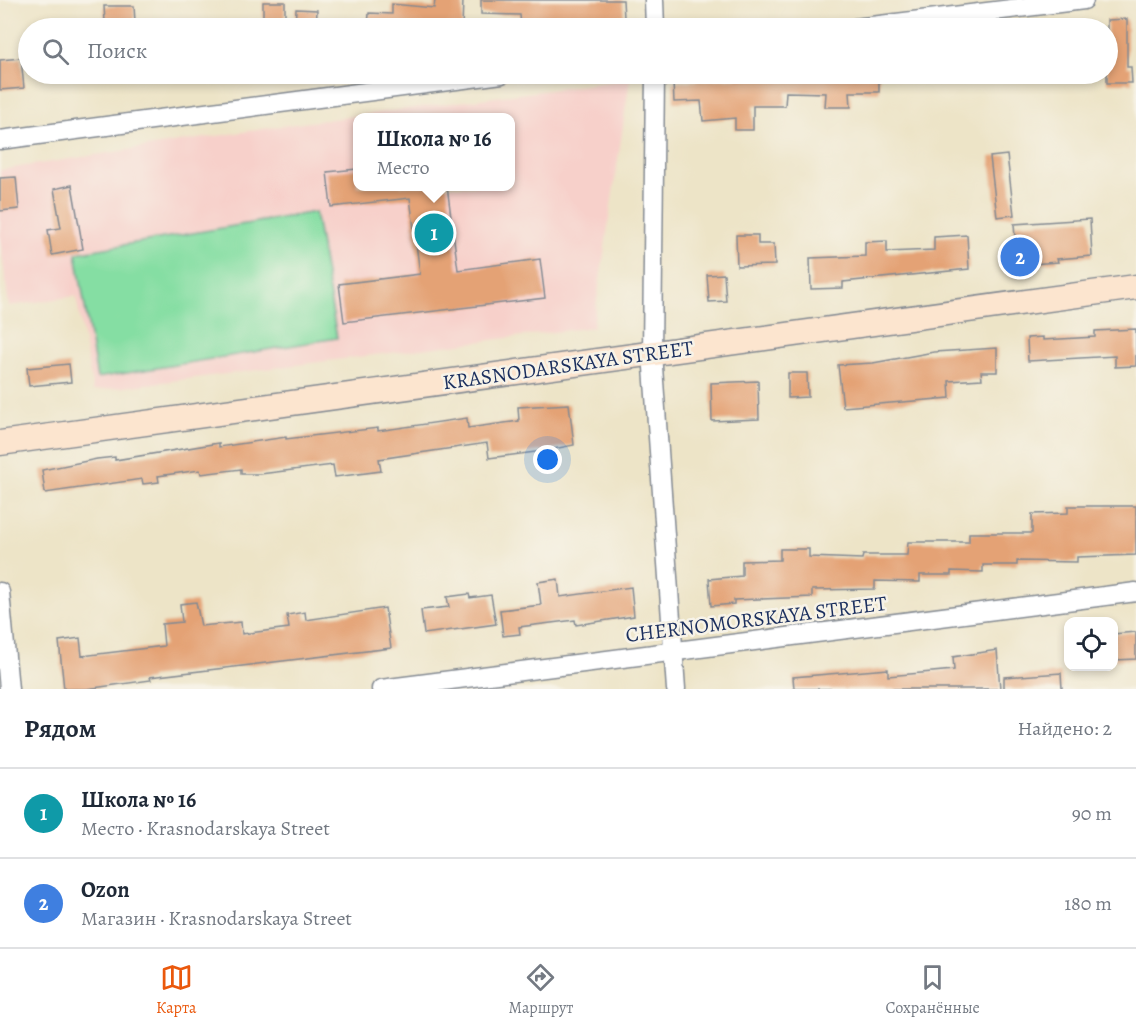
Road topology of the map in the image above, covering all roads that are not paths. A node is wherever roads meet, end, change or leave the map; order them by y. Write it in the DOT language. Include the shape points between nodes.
graph roads {
  1 [pos="654,0"];
  2 [pos="1084,0"];
  3 [pos="654,18"];
  4 [pos="937,18"];
  5 [pos="426,84"];
  6 [pos="655,84"];
  7 [pos="0,140"];
  8 [pos="1136,287"];
  9 [pos="652,353"];
  10 [pos="0,443"];
  11 [pos="0,592"];
  12 [pos="1136,592"];
  13 [pos="671,652"];
  14 [pos="9,689"];
  15 [pos="381,689"];
  16 [pos="676,689"];
  1 -- 3 [label="street"];
  2 -- 4 [label="street"];
  5 -- 7 [label="street"];
  6 -- 9 [label="street"];
  8 -- 9 [label="street, KRASNODARSKAYA STREET"];
  9 -- 10 [label="street, KRASNODARSKAYA STREET"];
  9 -- 13 [label="street"];
  11 -- 14 [label="street"];
  12 -- 13 [label="street, CHERNOMORSKAYA STREET"];
  13 -- 15 [label="street, CHERNOMORSKAYA STREET"];
  13 -- 16 [label="street"];
}
